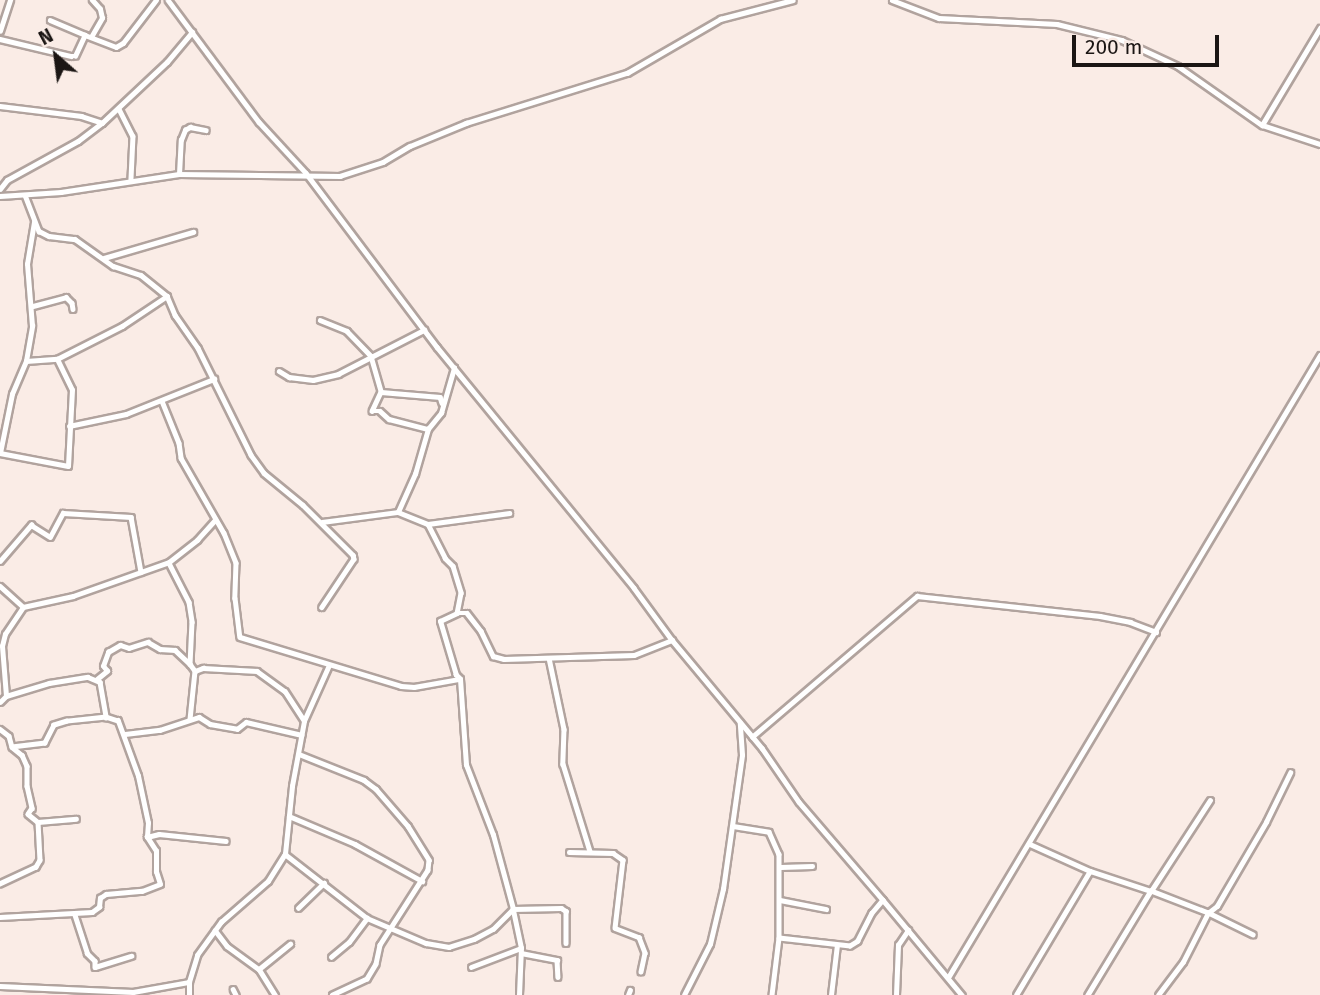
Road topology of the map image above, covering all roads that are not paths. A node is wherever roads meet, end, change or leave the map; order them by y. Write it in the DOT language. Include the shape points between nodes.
graph roads {
  1 [pos="9,0"];
  2 [pos="92,0"];
  3 [pos="156,0"];
  4 [pos="168,0"];
  5 [pos="793,0"];
  6 [pos="892,0"];
  7 [pos="50,20"];
  8 [pos="1320,28"];
  9 [pos="0,31"];
  10 [pos="192,32"];
  11 [pos="88,36"];
  12 [pos="0,39"];
  13 [pos="0,106"];
  14 [pos="119,109"];
  15 [pos="102,123"];
  16 [pos="1262,125"];
  17 [pos="206,130"];
  18 [pos="1320,144"];
  19 [pos="306,173"];
  20 [pos="179,174"];
  21 [pos="131,179"];
  22 [pos="0,189"];
  23 [pos="25,195"];
  24 [pos="0,196"];
  25 [pos="34,222"];
  26 [pos="193,232"];
  27 [pos="103,259"];
  28 [pos="167,296"];
  29 [pos="33,306"];
  30 [pos="74,309"];
  31 [pos="320,320"];
  32 [pos="424,330"];
  33 [pos="1320,355"];
  34 [pos="371,356"];
  35 [pos="57,359"];
  36 [pos="26,361"];
  37 [pos="454,368"];
  38 [pos="279,371"];
  39 [pos="214,379"];
  40 [pos="381,392"];
  41 [pos="162,401"];
  42 [pos="443,403"];
  43 [pos="69,426"];
  44 [pos="3,428"];
  45 [pos="428,429"];
  46 [pos="0,453"];
  47 [pos="398,512"];
  48 [pos="509,513"];
  49 [pos="215,520"];
  50 [pos="321,522"];
  51 [pos="428,524"];
  52 [pos="0,561"];
  53 [pos="169,562"];
  54 [pos="141,572"];
  55 [pos="0,586"];
  56 [pos="23,607"];
  57 [pos="322,607"];
  58 [pos="457,612"];
  59 [pos="1156,632"];
  60 [pos="672,640"];
  61 [pos="550,658"];
  62 [pos="190,664"];
  63 [pos="328,664"];
  64 [pos="195,671"];
  65 [pos="97,679"];
  66 [pos="460,679"];
  67 [pos="6,696"];
  68 [pos="0,702"];
  69 [pos="106,718"];
  70 [pos="190,719"];
  71 [pos="304,721"];
  72 [pos="740,723"];
  73 [pos="0,729"];
  74 [pos="125,734"];
  75 [pos="302,735"];
  76 [pos="752,737"];
  77 [pos="12,747"];
  78 [pos="299,754"];
  79 [pos="1290,772"];
  80 [pos="1210,800"];
  81 [pos="289,816"];
  82 [pos="76,819"];
  83 [pos="38,822"];
  84 [pos="733,825"];
  85 [pos="147,837"];
  86 [pos="226,841"];
  87 [pos="1030,844"];
  88 [pos="590,851"];
  89 [pos="569,852"];
  90 [pos="285,854"];
  91 [pos="811,866"];
  92 [pos="780,867"];
  93 [pos="1090,871"];
  94 [pos="422,881"];
  95 [pos="324,883"];
  96 [pos="0,884"];
  97 [pos="1151,891"];
  98 [pos="780,900"];
  99 [pos="883,900"];
  100 [pos="298,908"];
  101 [pos="513,908"];
  102 [pos="827,909"];
  103 [pos="1208,913"];
  104 [pos="75,915"];
  105 [pos="0,917"];
  106 [pos="367,918"];
  107 [pos="391,929"];
  108 [pos="215,930"];
  109 [pos="908,930"];
  110 [pos="1254,934"];
  111 [pos="779,938"];
  112 [pos="566,943"];
  113 [pos="290,944"];
  114 [pos="837,945"];
  115 [pos="521,951"];
  116 [pos="131,956"];
  117 [pos="331,957"];
  118 [pos="471,967"];
  119 [pos="259,969"];
  120 [pos="641,972"];
  121 [pos="949,976"];
  122 [pos="558,977"];
  123 [pos="189,982"];
  124 [pos="0,986"];
  125 [pos="133,994"];
  126 [pos="189,995"];
  127 [pos="275,995"];
  128 [pos="333,995"];
  129 [pos="519,995"];
  130 [pos="684,995"];
  131 [pos="772,995"];
  132 [pos="831,995"];
  133 [pos="896,995"];
  134 [pos="962,995"];
  135 [pos="1016,995"];
  136 [pos="1088,995"];
  137 [pos="1158,995"];
  1 -- 9 [label="street"];
  2 -- 11 [label="street" via="102,19"];
  3 -- 11 [label="street" via="120,46"];
  4 -- 10 [label="street"];
  5 -- 19 [label="street" via="720,19 627,73 466,123 363,169 340,176"];
  6 -- 16 [label="street" via="939,18 1058,24 1122,40 1178,65"];
  7 -- 11 [label="street"];
  8 -- 16 [label="street"];
  10 -- 14 [label="street"];
  10 -- 19 [label="street" via="259,122"];
  11 -- 12 [label="street" via="75,56"];
  13 -- 15 [label="street"];
  14 -- 15 [label="street"];
  14 -- 21 [label="street" via="133,136"];
  15 -- 22 [label="street" via="7,180"];
  16 -- 18 [label="street"];
  17 -- 20 [label="street" via="185,130 180,140"];
  19 -- 20 [label="street"];
  19 -- 32 [label="street"];
  20 -- 21 [label="street"];
  21 -- 23 [label="street"];
  23 -- 24 [label="street"];
  23 -- 25 [label="street"];
  25 -- 27 [label="street" via="39,231 75,239"];
  25 -- 29 [label="street" via="27,264"];
  26 -- 27 [label="street"];
  27 -- 28 [label="street" via="141,275"];
  28 -- 35 [label="street" via="122,326"];
  28 -- 39 [label="street"];
  29 -- 30 [label="street" via="66,297"];
  29 -- 36 [label="street"];
  31 -- 34 [label="street" via="347,331"];
  32 -- 34 [label="street"];
  32 -- 37 [label="street"];
  33 -- 59 [label="street"];
  34 -- 38 [label="street" via="350,369 313,380"];
  34 -- 40 [label="street"];
  35 -- 36 [label="street"];
  35 -- 43 [label="street" via="72,390"];
  36 -- 44 [label="street"];
  37 -- 42 [label="street"];
  37 -- 60 [label="street"];
  39 -- 41 [label="street"];
  39 -- 50 [label="street" via="264,473"];
  40 -- 42 [label="street" via="440,397"];
  40 -- 45 [label="street" via="372,411"];
  41 -- 43 [label="street"];
  41 -- 49 [label="street" via="181,457"];
  42 -- 45 [label="street"];
  43 -- 46 [label="street" via="68,466"];
  44 -- 46 [label="street"];
  45 -- 47 [label="street"];
  47 -- 50 [label="street"];
  47 -- 51 [label="street"];
  48 -- 51 [label="street"];
  49 -- 53 [label="street"];
  49 -- 63 [label="street" via="236,563 234,598 240,637"];
  50 -- 57 [label="street" via="354,559"];
  51 -- 58 [label="street" via="453,566 461,593"];
  52 -- 54 [label="street" via="31,525 50,537 63,513 131,517"];
  53 -- 54 [label="street"];
  53 -- 62 [label="street" via="189,602"];
  54 -- 56 [label="street" via="73,596"];
  55 -- 56 [label="street"];
  56 -- 67 [label="street" via="2,646"];
  58 -- 61 [label="street" via="472,618 496,658"];
  58 -- 66 [label="street" via="440,621"];
  59 -- 76 [label="street" via="1100,615 917,596"];
  59 -- 87 [label="street"];
  60 -- 61 [label="street" via="634,655"];
  60 -- 72 [label="street"];
  61 -- 88 [label="street" via="562,714 562,764"];
  62 -- 64 [label="street"];
  62 -- 65 [label="street" via="175,650 148,642 129,648 120,645 105,656 107,671"];
  63 -- 66 [label="street" via="414,687"];
  63 -- 71 [label="street"];
  64 -- 70 [label="street"];
  64 -- 71 [label="street" via="257,671 285,691"];
  65 -- 67 [label="street" via="62,680"];
  65 -- 69 [label="street" via="103,689"];
  66 -- 101 [label="street" via="466,765 493,835"];
  67 -- 68 [label="street"];
  69 -- 74 [label="street" via="118,721"];
  69 -- 77 [label="street" via="54,725 45,743"];
  70 -- 74 [label="street" via="160,730"];
  70 -- 75 [label="street" via="198,717 237,729 246,722"];
  71 -- 75 [label="street"];
  72 -- 76 [label="street"];
  72 -- 84 [label="street" via="742,755"];
  73 -- 77 [label="street" via="9,736"];
  74 -- 85 [label="street" via="148,823"];
  75 -- 78 [label="street"];
  76 -- 99 [label="street" via="799,802"];
  77 -- 83 [label="street" via="27,766 32,807 28,814"];
  78 -- 81 [label="street"];
  78 -- 94 [label="street" via="376,789 427,853 428,870"];
  79 -- 103 [label="street" via="1217,906"];
  80 -- 97 [label="street"];
  81 -- 90 [label="street"];
  81 -- 94 [label="street" via="355,844"];
  82 -- 83 [label="street"];
  83 -- 96 [label="street" via="40,860 36,867"];
  84 -- 92 [label="street" via="769,832"];
  84 -- 130 [label="street" via="710,944"];
  85 -- 86 [label="street" via="159,834"];
  85 -- 104 [label="street" via="156,851 160,884 106,894 99,907"];
  87 -- 93 [label="street"];
  87 -- 121 [label="street"];
  88 -- 89 [label="street"];
  88 -- 120 [label="street" via="613,853 622,860 615,928 639,937 645,953"];
  90 -- 95 [label="street"];
  90 -- 108 [label="street" via="268,881"];
  91 -- 92 [label="street"];
  92 -- 98 [label="street"];
  93 -- 97 [label="street"];
  93 -- 135 [label="street"];
  94 -- 107 [label="street"];
  95 -- 100 [label="street"];
  95 -- 106 [label="street"];
  97 -- 103 [label="street"];
  97 -- 136 [label="street"];
  98 -- 102 [label="street"];
  98 -- 111 [label="street"];
  99 -- 109 [label="street"];
  99 -- 114 [label="street" via="858,941"];
  101 -- 107 [label="street" via="493,929 449,947"];
  101 -- 112 [label="street" via="565,909"];
  101 -- 115 [label="street"];
  103 -- 110 [label="street"];
  103 -- 137 [label="street" via="1183,962"];
  104 -- 105 [label="street"];
  104 -- 116 [label="street" via="95,967"];
  106 -- 107 [label="street"];
  106 -- 117 [label="street"];
  107 -- 128 [label="street" via="367,979"];
  108 -- 119 [label="street" via="227,946"];
  108 -- 123 [label="street" via="197,955"];
  109 -- 121 [label="street"];
  109 -- 133 [label="street" via="898,945"];
  111 -- 114 [label="street"];
  111 -- 131 [label="street"];
  113 -- 119 [label="street"];
  114 -- 132 [label="street"];
  115 -- 118 [label="street"];
  115 -- 122 [label="street" via="557,960"];
  115 -- 129 [label="street"];
  119 -- 127 [label="street"];
  121 -- 134 [label="street"];
  123 -- 125 [label="street"];
  123 -- 126 [label="street"];
  124 -- 125 [label="street"];
}
